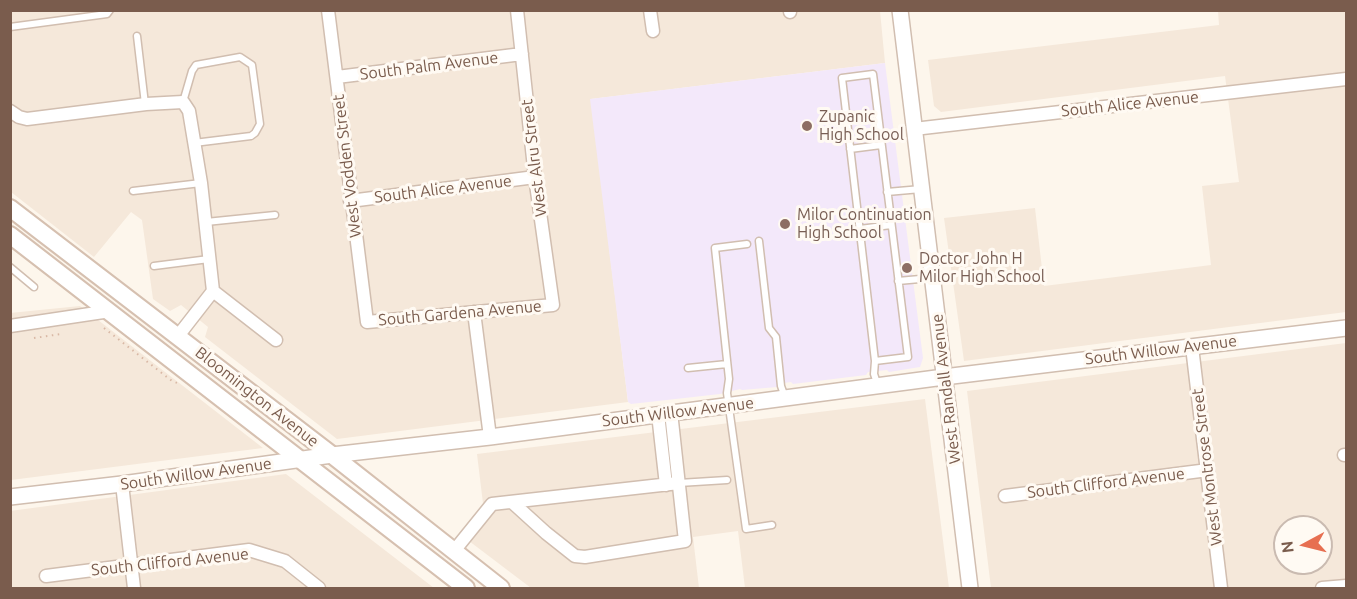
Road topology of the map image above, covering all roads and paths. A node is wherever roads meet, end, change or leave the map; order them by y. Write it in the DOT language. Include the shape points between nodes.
graph roads {
  1 [pos="111,10"];
  2 [pos="328,10"];
  3 [pos="517,10"];
  4 [pos="650,10"];
  5 [pos="900,10"];
  6 [pos="10,27"];
  7 [pos="653,31"];
  8 [pos="138,36"];
  9 [pos="522,54"];
  10 [pos="337,77"];
  11 [pos="1347,79"];
  12 [pos="183,102"];
  13 [pos="146,104"];
  14 [pos="10,111"];
  15 [pos="914,129"];
  16 [pos="195,143"];
  17 [pos="881,145"];
  18 [pos="850,149"];
  19 [pos="536,177"];
  20 [pos="201,183"];
  21 [pos="921,189"];
  22 [pos="133,191"];
  23 [pos="887,192"];
  24 [pos="350,201"];
  25 [pos="10,208"];
  26 [pos="275,215"];
  27 [pos="205,222"];
  28 [pos="891,225"];
  29 [pos="860,229"];
  30 [pos="10,235"];
  31 [pos="759,242"];
  32 [pos="747,244"];
  33 [pos="209,259"];
  34 [pos="154,266"];
  35 [pos="10,267"];
  36 [pos="932,278"];
  37 [pos="898,281"];
  38 [pos="34,286"];
  39 [pos="213,291"];
  40 [pos="553,304"];
  41 [pos="110,311"];
  42 [pos="474,312"];
  43 [pos="366,322"];
  44 [pos="10,326"];
  45 [pos="1347,328"];
  46 [pos="61,334"];
  47 [pos="178,336"];
  48 [pos="34,338"];
  49 [pos="276,340"];
  50 [pos="1192,346"];
  51 [pos="875,361"];
  52 [pos="727,364"];
  53 [pos="688,368"];
  54 [pos="944,377"];
  55 [pos="878,386"];
  56 [pos="785,398"];
  57 [pos="729,405"];
  58 [pos="664,413"];
  59 [pos="489,436"];
  60 [pos="332,455"];
  61 [pos="298,459"];
  62 [pos="1208,470"];
  63 [pos="727,480"];
  64 [pos="679,483"];
  65 [pos="122,484"];
  66 [pos="666,485"];
  67 [pos="1005,496"];
  68 [pos="10,497"];
  69 [pos="513,503"];
  70 [pos="772,525"];
  71 [pos="454,551"];
  72 [pos="132,566"];
  73 [pos="46,576"];
  74 [pos="1347,585"];
  75 [pos="134,588"];
  76 [pos="319,588"];
  77 [pos="466,588"];
  78 [pos="501,588"];
  79 [pos="970,588"];
  80 [pos="1221,588"];
  81 [pos="1322,588"];
  1 -- 6 [label="lane" via="107,14"];
  2 -- 10 [label="street, West Vodden Street"];
  3 -- 9 [label="street, West Alru Street"];
  4 -- 7 [label="street"];
  5 -- 15 [label="street, West Randall Avenue"];
  8 -- 13 [label="lane"];
  9 -- 10 [label="street, South Palm Avenue"];
  9 -- 19 [label="street, West Alru Street"];
  10 -- 24 [label="street, West Vodden Street"];
  11 -- 15 [label="street, South Alice Avenue"];
  12 -- 13 [label="street"];
  12 -- 16 [label="street" via="189,111"];
  12 -- 16 [label="lane" via="196,65 240,57 252,65 260,124 255,133"];
  13 -- 14 [label="street" via="27,119"];
  15 -- 21 [label="street, West Randall Avenue"];
  16 -- 20 [label="street"];
  17 -- 18 [label="lane"];
  17 -- 18 [label="lane" via="873,74 842,78"];
  17 -- 23 [label="lane"];
  18 -- 29 [label="lane"];
  19 -- 24 [label="street, South Alice Avenue"];
  19 -- 40 [label="street, West Alru Street"];
  20 -- 22 [label="lane"];
  20 -- 27 [label="street"];
  21 -- 23 [label="lane"];
  21 -- 36 [label="street, West Randall Avenue"];
  23 -- 28 [label="lane"];
  24 -- 43 [label="street, West Vodden Street"];
  25 -- 47 [label="main road, Bloomington Avenue"];
  26 -- 27 [label="lane"];
  27 -- 33 [label="street"];
  28 -- 29 [label="lane"];
  28 -- 37 [label="lane"];
  29 -- 51 [label="lane"];
  30 -- 41 [label="main road, Bloomington Avenue"];
  31 -- 56 [label="lane" via="769,328 777,337"];
  32 -- 52 [label="lane" via="715,248"];
  33 -- 34 [label="lane"];
  33 -- 39 [label="street"];
  35 -- 38 [label="lane"];
  36 -- 37 [label="lane"];
  36 -- 54 [label="street, West Randall Avenue"];
  37 -- 51 [label="lane" via="908,357"];
  39 -- 47 [label="street"];
  39 -- 49 [label="street"];
  40 -- 42 [label="street, South Gardena Avenue"];
  41 -- 44 [label="street"];
  41 -- 61 [label="main road, Bloomington Avenue"];
  42 -- 43 [label="street, South Gardena Avenue"];
  42 -- 59 [label="street"];
  45 -- 50 [label="street, South Willow Avenue"];
  46 -- 48 [label="path"];
  47 -- 60 [label="main road, Bloomington Avenue"];
  50 -- 54 [label="street, South Willow Avenue"];
  50 -- 62 [label="street, West Montrose Street"];
  51 -- 55 [label="lane"];
  52 -- 53 [label="lane"];
  52 -- 57 [label="lane"];
  54 -- 55 [label="street, South Willow Avenue"];
  54 -- 79 [label="street, West Randall Avenue"];
  55 -- 56 [label="street, South Willow Avenue"];
  56 -- 57 [label="street, South Willow Avenue"];
  57 -- 58 [label="street, South Willow Avenue"];
  57 -- 70 [label="lane" via="746,529"];
  58 -- 59 [label="street, South Willow Avenue"];
  58 -- 64 [label="street"];
  58 -- 66 [label="street"];
  59 -- 60 [label="street, South Willow Avenue"];
  60 -- 61 [label="street, South Willow Avenue"];
  60 -- 71 [label="main road, Bloomington Avenue"];
  61 -- 65 [label="street, South Willow Avenue"];
  61 -- 77 [label="main road, Bloomington Avenue"];
  62 -- 67 [label="street, South Clifford Avenue"];
  62 -- 80 [label="street, West Montrose Street"];
  63 -- 64 [label="lane"];
  64 -- 66 [label="street"];
  64 -- 69 [label="street" via="685,541 585,557 575,556"];
  65 -- 68 [label="street, South Willow Avenue"];
  65 -- 72 [label="street"];
  66 -- 69 [label="street"];
  69 -- 71 [label="street" via="492,504"];
  71 -- 78 [label="main road, Bloomington Avenue"];
  72 -- 73 [label="street, South Clifford Avenue"];
  72 -- 75 [label="street"];
  72 -- 76 [label="street, South Clifford Avenue" via="249,550 285,561"];
  74 -- 81 [label="street"];
}
